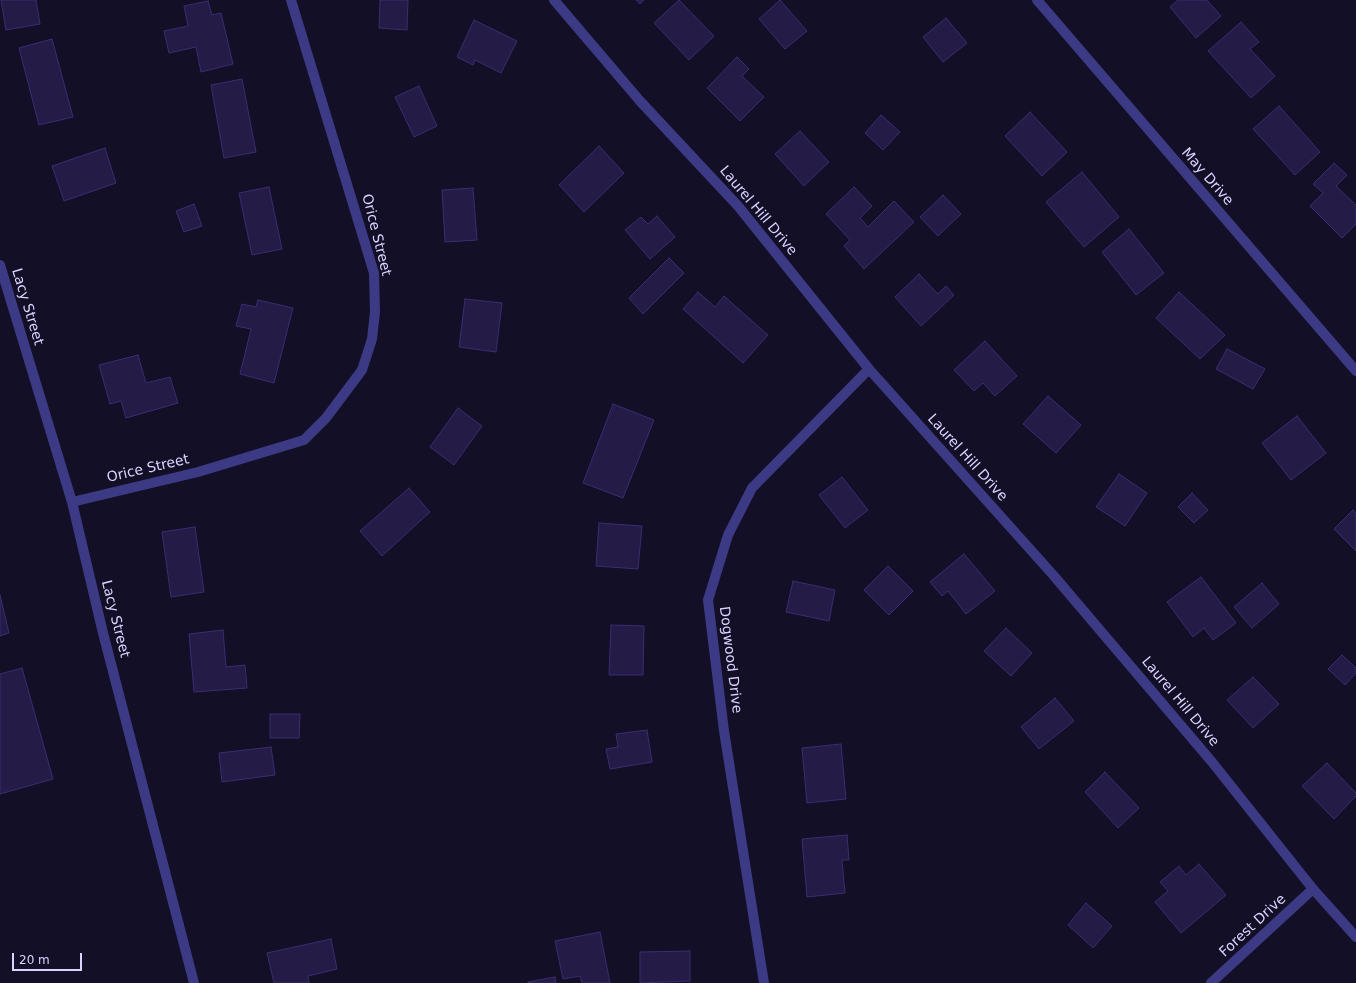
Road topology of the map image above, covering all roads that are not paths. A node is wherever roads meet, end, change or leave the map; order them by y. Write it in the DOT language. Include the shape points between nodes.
graph roads {
  1 [pos="291,0"];
  2 [pos="554,0"];
  3 [pos="1037,0"];
  4 [pos="0,265"];
  5 [pos="869,369"];
  6 [pos="1356,371"];
  7 [pos="72,502"];
  8 [pos="1313,889"];
  9 [pos="1356,937"];
  10 [pos="194,983"];
  11 [pos="764,983"];
  12 [pos="1211,983"];
  1 -- 7 [label="street, Orice Street" via="374,273 375,312 372,339 362,370 326,418 304,440 198,472"];
  2 -- 5 [label="street, Laurel Hill Drive" via="640,101 738,206"];
  3 -- 6 [label="street, May Drive"];
  4 -- 7 [label="street, Lacy Street"];
  5 -- 8 [label="street, Laurel Hill Drive" via="1054,576 1212,762"];
  5 -- 11 [label="street, Dogwood Drive" via="752,488 728,535 708,600 724,731"];
  7 -- 10 [label="street, Lacy Street" via="103,633"];
  8 -- 9 [label="street, Laurel Hill Drive"];
  8 -- 12 [label="street, Forest Drive"];
}
